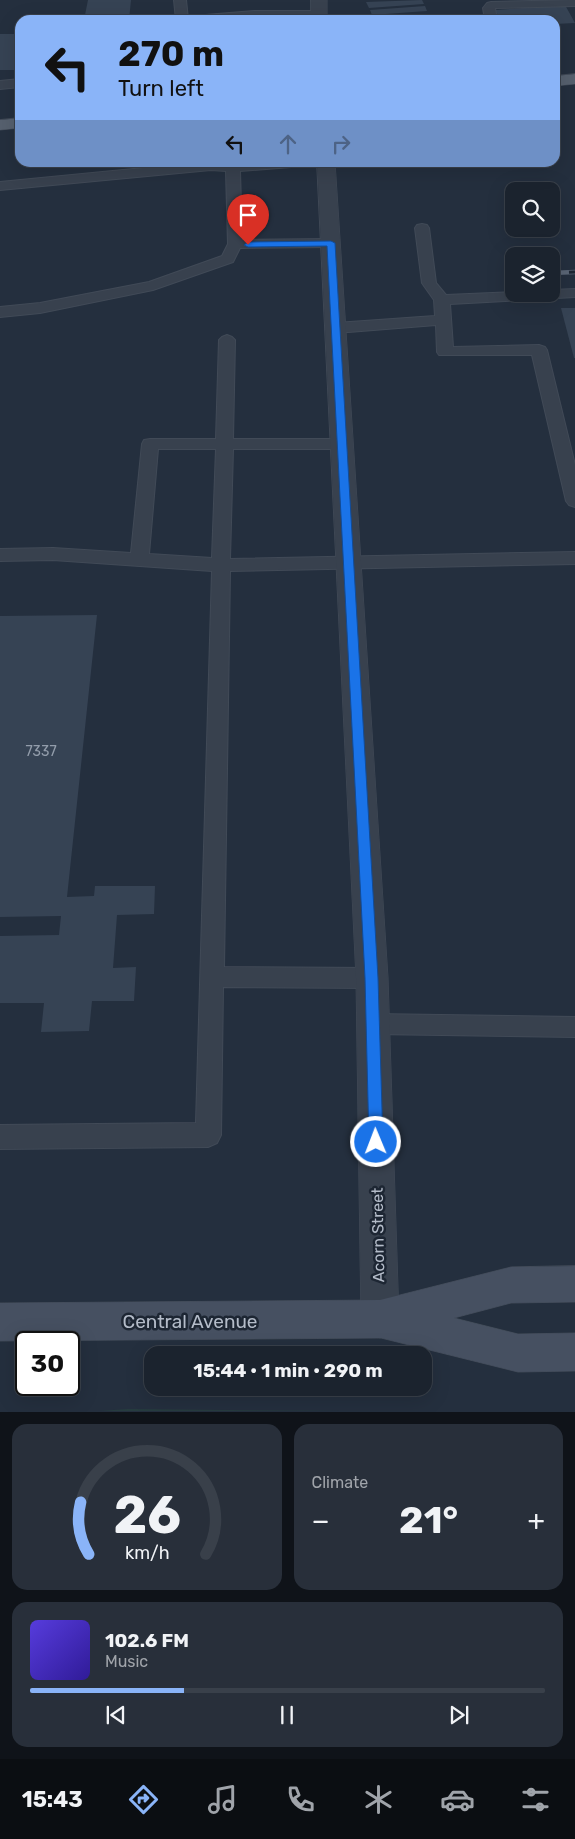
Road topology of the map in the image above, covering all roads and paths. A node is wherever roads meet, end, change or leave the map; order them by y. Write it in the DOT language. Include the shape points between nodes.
graph roads {
  1 [pos="180,0"];
  2 [pos="254,0"];
  3 [pos="575,3"];
  4 [pos="319,11"];
  5 [pos="254,14"];
  6 [pos="182,15"];
  7 [pos="244,15"];
  8 [pos="490,15"];
  9 [pos="575,79"];
  10 [pos="560,80"];
  11 [pos="15,84"];
  12 [pos="0,85"];
  13 [pos="15,124"];
  14 [pos="0,125"];
  15 [pos="200,167"];
  16 [pos="222,167"];
  17 [pos="245,167"];
  18 [pos="326,167"];
  19 [pos="233,168"];
  20 [pos="0,186"];
  21 [pos="422,228"];
  22 [pos="331,243"];
  23 [pos="235,244"];
  24 [pos="575,293"];
  25 [pos="442,300"];
  26 [pos="0,312"];
  27 [pos="444,320"];
  28 [pos="336,328"];
  29 [pos="227,340"];
  30 [pos="224,443"];
  31 [pos="342,444"];
  32 [pos="575,502"];
  33 [pos="0,556"];
  34 [pos="575,558"];
  35 [pos="140,559"];
  36 [pos="349,562"];
  37 [pos="221,565"];
  38 [pos="212,977"];
  39 [pos="372,978"];
  40 [pos="373,1024"];
  41 [pos="575,1027"];
  42 [pos="0,1137"];
  43 [pos="575,1284"];
  44 [pos="380,1319"];
  45 [pos="0,1322"];
  46 [pos="575,1352"];
  1 -- 6 [label="lane"];
  2 -- 5 [label="lane"];
  3 -- 8 [label="lane" via="491,5"];
  4 -- 5 [label="lane"];
  5 -- 7 [label="lane"];
  9 -- 10 [label="main road"];
  11 -- 12 [label="lane"];
  13 -- 14 [label="main road"];
  15 -- 20 [label="lane"];
  16 -- 19 [label="lane"];
  17 -- 19 [label="lane"];
  18 -- 22 [label="street, Acorn Street"];
  19 -- 23 [label="lane"];
  21 -- 25 [label="lane" via="429,283"];
  22 -- 23 [label="lane"];
  22 -- 28 [label="street, Acorn Street"];
  23 -- 26 [label="lane" via="228,259 153,286 40,308"];
  24 -- 25 [label="lane"];
  25 -- 27 [label="lane"];
  27 -- 28 [label="lane"];
  27 -- 32 [label="lane" via="445,352 538,350"];
  28 -- 31 [label="street, Acorn Street"];
  29 -- 30 [label="lane"];
  30 -- 31 [label="lane"];
  30 -- 35 [label="lane" via="150,444"];
  30 -- 37 [label="lane"];
  31 -- 36 [label="street, Acorn Street"];
  33 -- 35 [label="lane" via="54,554"];
  34 -- 36 [label="lane"];
  35 -- 37 [label="lane"];
  36 -- 37 [label="lane"];
  36 -- 39 [label="street, Acorn Street"];
  37 -- 38 [label="lane"];
  38 -- 39 [label="lane"];
  38 -- 42 [label="lane" via="208,1135"];
  39 -- 40 [label="street, Acorn Street"];
  40 -- 41 [label="lane"];
  40 -- 44 [label="street, Acorn Street"];
  43 -- 44 [label="main road, Central Avenue" via="511,1285"];
  44 -- 45 [label="main road, Central Avenue"];
  44 -- 46 [label="main road, Central Avenue" via="518,1353"];
}
